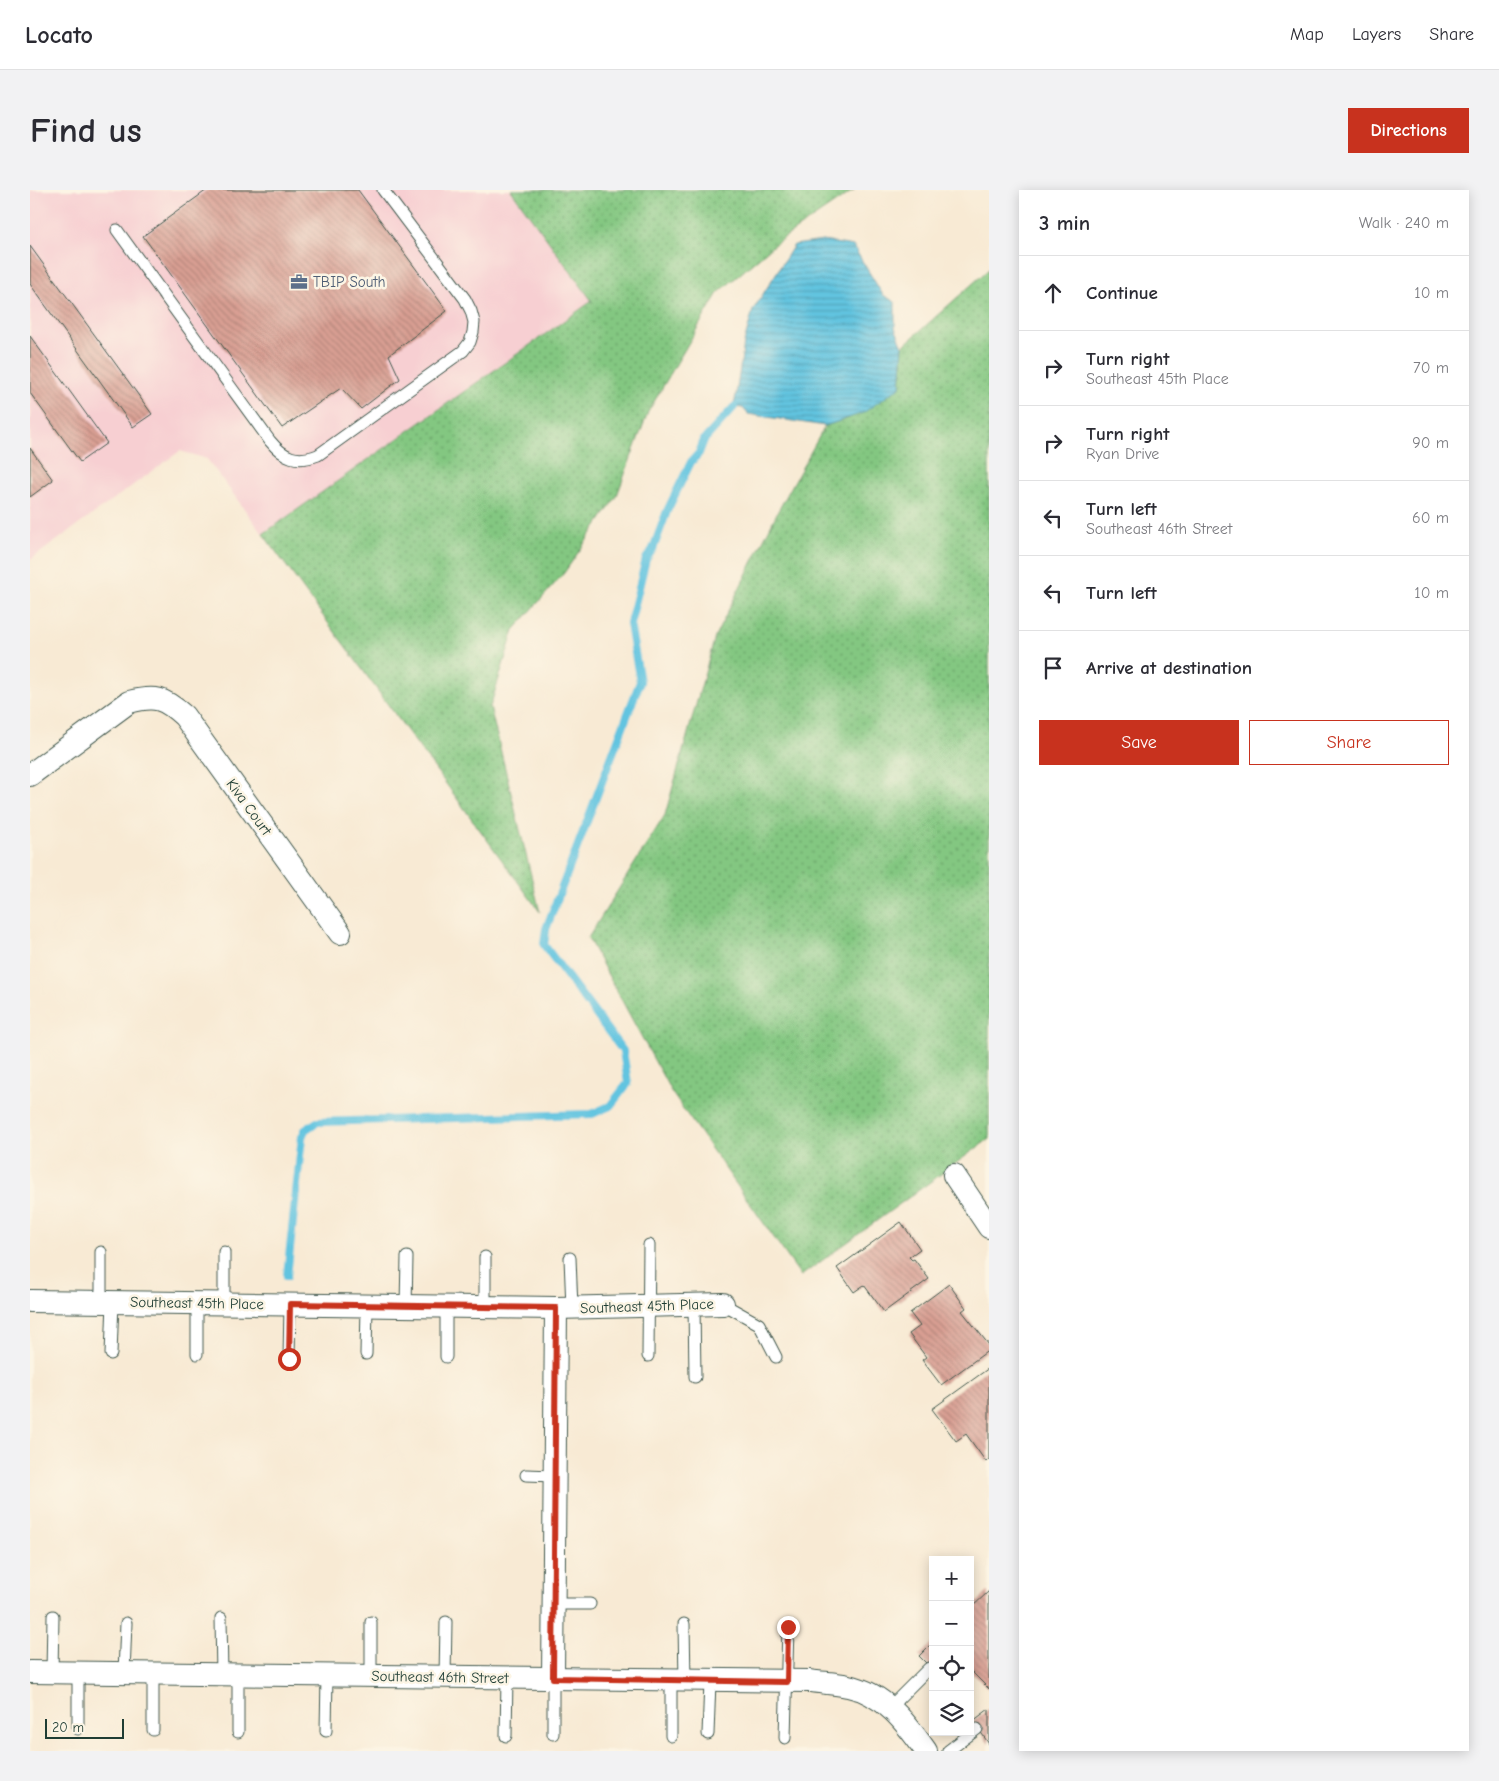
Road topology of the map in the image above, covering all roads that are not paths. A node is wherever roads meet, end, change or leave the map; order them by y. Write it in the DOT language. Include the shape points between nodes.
graph roads {
  1 [pos="383,190"];
  2 [pos="118,230"];
  3 [pos="30,775"];
  4 [pos="340,933"];
  5 [pos="954,1174"];
  6 [pos="989,1227"];
  7 [pos="649,1244"];
  8 [pos="101,1252"];
  9 [pos="224,1252"];
  10 [pos="407,1257"];
  11 [pos="485,1257"];
  12 [pos="570,1258"];
  13 [pos="30,1301"];
  14 [pos="107,1302"];
  15 [pos="197,1303"];
  16 [pos="224,1304"];
  17 [pos="290,1304"];
  18 [pos="723,1304"];
  19 [pos="367,1306"];
  20 [pos="406,1306"];
  21 [pos="694,1306"];
  22 [pos="446,1307"];
  23 [pos="485,1307"];
  24 [pos="648,1307"];
  25 [pos="564,1308"];
  26 [pos="111,1354"];
  27 [pos="197,1354"];
  28 [pos="366,1354"];
  29 [pos="648,1356"];
  30 [pos="446,1357"];
  31 [pos="776,1357"];
  32 [pos="289,1359"];
  33 [pos="695,1377"];
  34 [pos="526,1475"];
  35 [pos="554,1476"];
  36 [pos="553,1604"];
  37 [pos="590,1604"];
  38 [pos="53,1616"];
  39 [pos="221,1618"];
  40 [pos="372,1622"];
  41 [pos="446,1622"];
  42 [pos="126,1623"];
  43 [pos="684,1624"];
  44 [pos="788,1627"];
  45 [pos="929,1668"];
  46 [pos="41,1672"];
  47 [pos="78,1672"];
  48 [pos="124,1673"];
  49 [pos="153,1674"];
  50 [pos="230,1675"];
  51 [pos="327,1676"];
  52 [pos="371,1676"];
  53 [pos="445,1677"];
  54 [pos="507,1678"];
  55 [pos="553,1678"];
  56 [pos="678,1681"];
  57 [pos="710,1682"];
  58 [pos="787,1682"];
  59 [pos="890,1707"];
  60 [pos="78,1729"];
  61 [pos="153,1730"];
  62 [pos="977,1730"];
  63 [pos="326,1731"];
  64 [pos="238,1732"];
  65 [pos="553,1734"];
  66 [pos="708,1734"];
  67 [pos="506,1736"];
  68 [pos="671,1736"];
  69 [pos="785,1738"];
  70 [pos="926,1751"];
  71 [pos="948,1751"];
  1 -- 2 [label="lane" via="465,299 474,322 473,332 462,351 318,455 307,459 291,458 270,441"];
  3 -- 4 [label="street, Kiva Court" via="130,702 148,697 167,701 184,716"];
  5 -- 6 [label="street"];
  7 -- 24 [label="lane"];
  8 -- 14 [label="lane"];
  9 -- 16 [label="lane"];
  10 -- 20 [label="lane"];
  11 -- 23 [label="lane"];
  12 -- 25 [label="lane"];
  13 -- 14 [label="street, Southeast 45th Place"];
  14 -- 15 [label="street, Southeast 45th Place"];
  14 -- 26 [label="lane"];
  15 -- 16 [label="street, Southeast 45th Place"];
  15 -- 27 [label="lane"];
  16 -- 17 [label="street, Southeast 45th Place"];
  17 -- 19 [label="street, Southeast 45th Place"];
  17 -- 32 [label="lane"];
  18 -- 21 [label="street, Southeast 45th Place"];
  18 -- 31 [label="lane" via="759,1324"];
  19 -- 20 [label="street, Southeast 45th Place"];
  19 -- 28 [label="lane"];
  20 -- 22 [label="street, Southeast 45th Place"];
  21 -- 24 [label="street, Southeast 45th Place"];
  21 -- 33 [label="lane"];
  22 -- 23 [label="street, Southeast 45th Place"];
  22 -- 30 [label="lane"];
  23 -- 25 [label="street, Southeast 45th Place"];
  24 -- 25 [label="street, Southeast 45th Place"];
  24 -- 29 [label="lane"];
  25 -- 35 [label="street"];
  34 -- 35 [label="lane"];
  35 -- 36 [label="street"];
  36 -- 37 [label="lane"];
  36 -- 55 [label="street"];
  38 -- 46 [label="lane"];
  39 -- 50 [label="lane"];
  40 -- 52 [label="lane"];
  41 -- 53 [label="lane"];
  42 -- 48 [label="lane"];
  43 -- 56 [label="lane"];
  44 -- 58 [label="lane"];
  45 -- 59 [label="lane"];
  46 -- 47 [label="street, Southeast 46th Street"];
  47 -- 48 [label="street, Southeast 46th Street"];
  47 -- 60 [label="lane"];
  48 -- 49 [label="street, Southeast 46th Street"];
  49 -- 50 [label="street, Southeast 46th Street"];
  49 -- 61 [label="lane"];
  50 -- 51 [label="street, Southeast 46th Street"];
  50 -- 64 [label="lane"];
  51 -- 52 [label="street, Southeast 46th Street"];
  51 -- 63 [label="lane"];
  52 -- 53 [label="street, Southeast 46th Street"];
  53 -- 54 [label="street, Southeast 46th Street"];
  54 -- 55 [label="street, Southeast 46th Street"];
  54 -- 67 [label="lane"];
  55 -- 56 [label="street, Southeast 46th Street"];
  55 -- 65 [label="lane"];
  56 -- 57 [label="street, Southeast 46th Street"];
  56 -- 68 [label="lane"];
  57 -- 58 [label="street, Southeast 46th Street"];
  57 -- 66 [label="lane"];
  58 -- 59 [label="street, Southeast 46th Street" via="850,1686"];
  58 -- 69 [label="lane"];
  59 -- 70 [label="street, Southeast 46th Street"];
  62 -- 71 [label="lane"];
}
